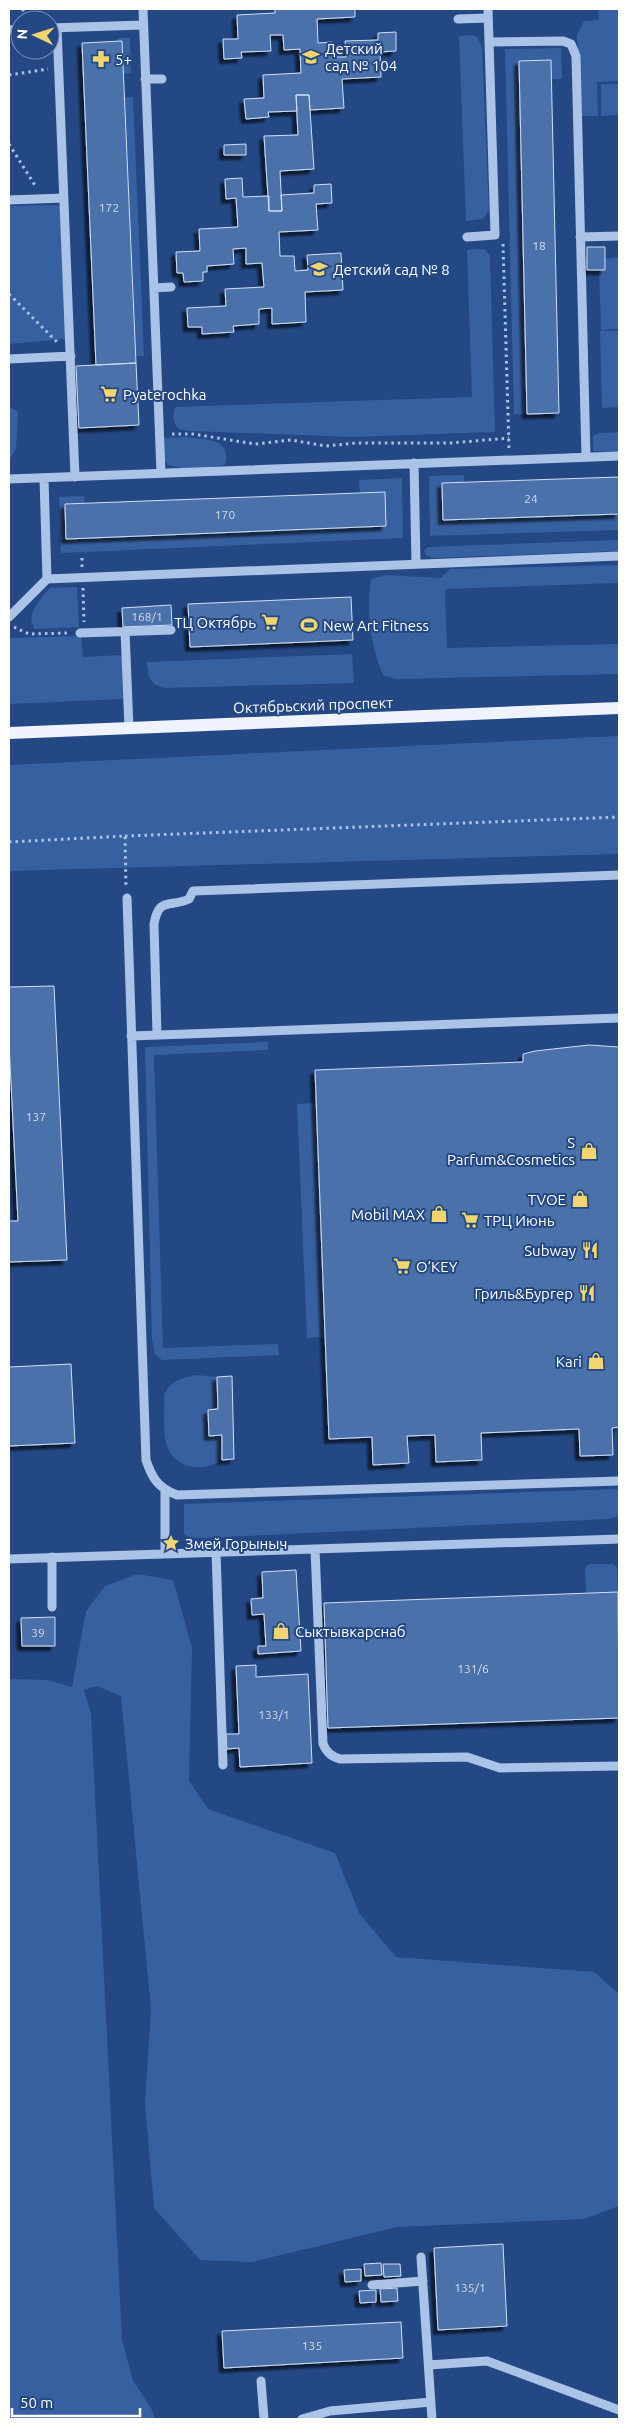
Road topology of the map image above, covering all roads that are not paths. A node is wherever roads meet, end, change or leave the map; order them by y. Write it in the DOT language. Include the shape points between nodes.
graph roads {
  1 [pos="143,9"];
  2 [pos="488,13"];
  3 [pos="458,19"];
  4 [pos="143,25"];
  5 [pos="60,28"];
  6 [pos="489,42"];
  7 [pos="57,60"];
  8 [pos="146,79"];
  9 [pos="162,79"];
  10 [pos="64,198"];
  11 [pos="9,200"];
  12 [pos="619,236"];
  13 [pos="467,237"];
  14 [pos="580,237"];
  15 [pos="171,287"];
  16 [pos="154,288"];
  17 [pos="71,356"];
  18 [pos="9,359"];
  19 [pos="619,456"];
  20 [pos="586,457"];
  21 [pos="414,463"];
  22 [pos="161,474"];
  23 [pos="75,477"];
  24 [pos="44,478"];
  25 [pos="9,479"];
  26 [pos="619,556"];
  27 [pos="416,564"];
  28 [pos="47,579"];
  29 [pos="9,618"];
  30 [pos="171,630"];
  31 [pos="125,631"];
  32 [pos="82,633"];
  33 [pos="619,708"];
  34 [pos="129,728"];
  35 [pos="9,733"];
  36 [pos="619,875"];
  37 [pos="126,898"];
  38 [pos="619,1018"];
  39 [pos="157,1035"];
  40 [pos="131,1036"];
  41 [pos="619,1481"];
  42 [pos="164,1491"];
  43 [pos="619,1539"];
  44 [pos="316,1548"];
  45 [pos="216,1551"];
  46 [pos="165,1553"];
  47 [pos="52,1557"];
  48 [pos="9,1558"];
  49 [pos="52,1607"];
  50 [pos="223,1765"];
  51 [pos="619,1766"];
  52 [pos="422,2257"];
  53 [pos="423,2281"];
  54 [pos="372,2285"];
  55 [pos="429,2365"];
  56 [pos="261,2381"];
  57 [pos="431,2402"];
  58 [pos="619,2410"];
  59 [pos="264,2419"];
  60 [pos="302,2419"];
  61 [pos="432,2419"];
  1 -- 4 [label="lane"];
  2 -- 3 [label="lane"];
  2 -- 6 [label="lane"];
  4 -- 5 [label="lane"];
  4 -- 8 [label="lane"];
  6 -- 13 [label="lane" via="495,235"];
  6 -- 14 [label="lane" via="563,40 571,44 576,56"];
  7 -- 10 [label="lane"];
  8 -- 9 [label="lane"];
  8 -- 16 [label="lane"];
  10 -- 11 [label="lane"];
  10 -- 17 [label="lane"];
  12 -- 14 [label="lane"];
  14 -- 20 [label="lane"];
  15 -- 16 [label="lane"];
  16 -- 22 [label="lane"];
  17 -- 18 [label="lane"];
  17 -- 23 [label="lane"];
  19 -- 20 [label="lane"];
  20 -- 21 [label="lane"];
  21 -- 22 [label="lane"];
  21 -- 27 [label="lane"];
  22 -- 23 [label="lane"];
  23 -- 24 [label="lane"];
  24 -- 25 [label="lane"];
  24 -- 28 [label="lane"];
  26 -- 27 [label="lane"];
  27 -- 28 [label="lane"];
  28 -- 29 [label="lane"];
  30 -- 31 [label="lane"];
  31 -- 32 [label="lane"];
  31 -- 34 [label="lane"];
  33 -- 34 [label="main road, Октябрьский проспект"];
  34 -- 35 [label="main road, Октябрьский проспект"];
  36 -- 39 [label="lane" via="193,890 189,899 166,903 156,913"];
  37 -- 40 [label="lane"];
  38 -- 39 [label="lane"];
  39 -- 40 [label="lane"];
  40 -- 42 [label="lane" via="146,1460 152,1478"];
  41 -- 42 [label="lane" via="176,1495"];
  42 -- 46 [label="lane"];
  43 -- 44 [label="lane"];
  44 -- 45 [label="lane"];
  44 -- 51 [label="lane" via="323,1744 326,1752 340,1759 467,1758 500,1768"];
  45 -- 46 [label="lane"];
  45 -- 50 [label="lane"];
  46 -- 47 [label="lane"];
  47 -- 48 [label="lane"];
  47 -- 49 [label="lane"];
  52 -- 53 [label="lane"];
  53 -- 54 [label="lane"];
  53 -- 55 [label="lane"];
  55 -- 57 [label="lane"];
  55 -- 58 [label="lane" via="487,2361"];
  56 -- 59 [label="lane"];
  57 -- 60 [label="lane" via="330,2411"];
  57 -- 61 [label="lane"];
}
